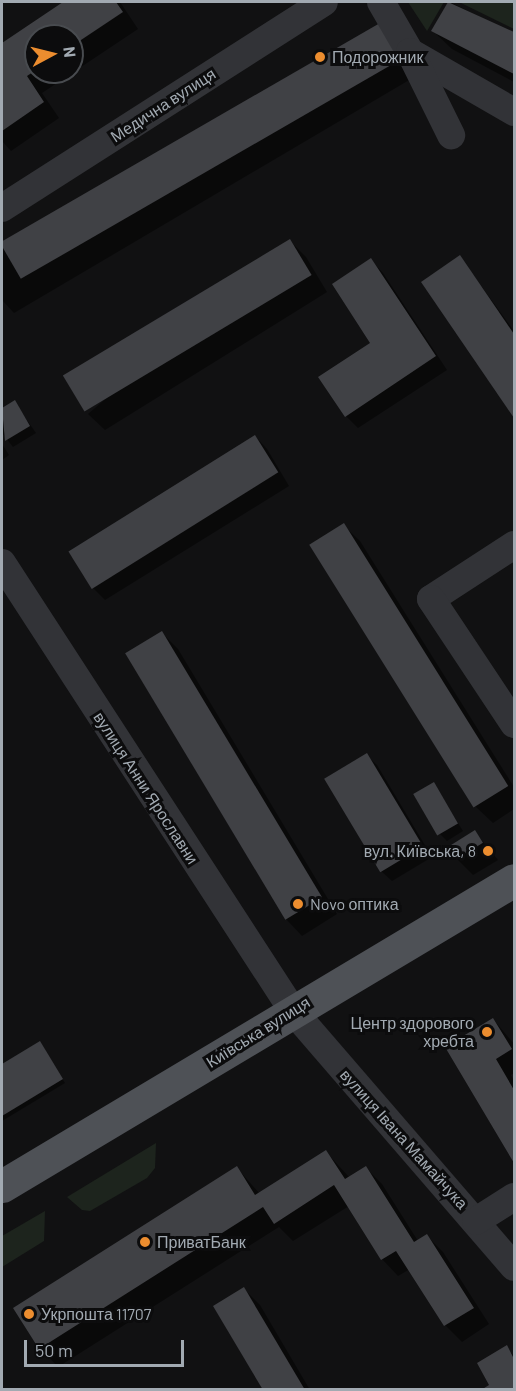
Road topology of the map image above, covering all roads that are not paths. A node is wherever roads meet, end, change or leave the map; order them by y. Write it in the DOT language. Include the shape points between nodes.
graph roads {
  1 [pos="324,2"];
  2 [pos="381,2"];
  3 [pos="410,52"];
  4 [pos="514,112"];
  5 [pos="451,135"];
  6 [pos="2,208"];
  7 [pos="514,545"];
  8 [pos="2,563"];
  9 [pos="514,724"];
  10 [pos="514,880"];
  11 [pos="293,1011"];
  12 [pos="2,1186"];
  13 [pos="514,1197"];
  14 [pos="476,1221"];
  15 [pos="514,1268"];
  1 -- 6 [label="street, Медична вулиця"];
  2 -- 3 [label="street"];
  3 -- 4 [label="street"];
  3 -- 5 [label="street"];
  7 -- 9 [label="street" via="431,599"];
  8 -- 11 [label="street, вулиця Анни Ярославни"];
  10 -- 11 [label="main road, Київська вулиця"];
  11 -- 12 [label="main road, Київська вулиця"];
  11 -- 14 [label="street, вулиця Івана Мамайчука"];
  13 -- 14 [label="street"];
  14 -- 15 [label="street, вулиця Івана Мамайчука"];
}
